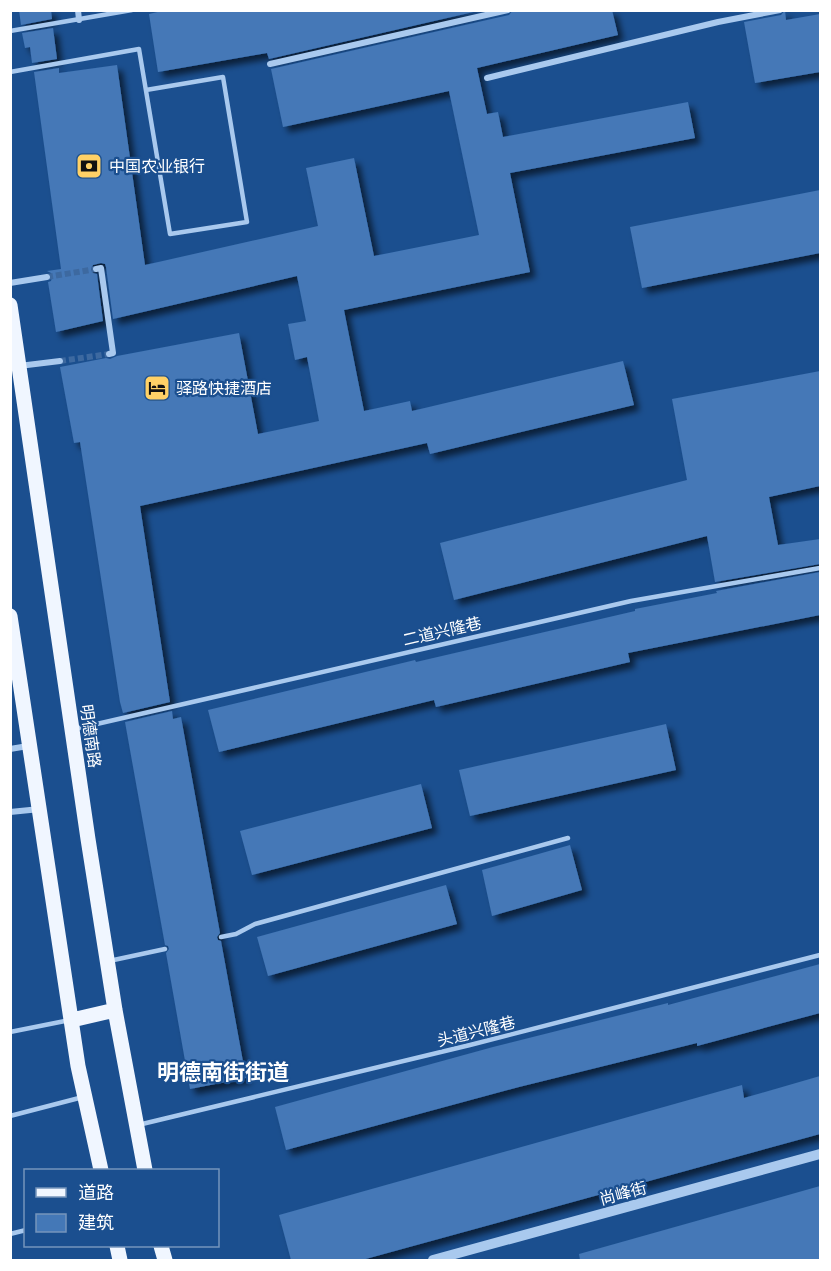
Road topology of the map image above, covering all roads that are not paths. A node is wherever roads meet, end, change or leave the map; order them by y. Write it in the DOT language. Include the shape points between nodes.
graph roads {
  1 [pos="78,10"];
  2 [pos="132,10"];
  3 [pos="508,10"];
  4 [pos="780,10"];
  5 [pos="103,12"];
  6 [pos="79,20"];
  7 [pos="10,31"];
  8 [pos="270,64"];
  9 [pos="10,72"];
  10 [pos="487,78"];
  11 [pos="146,90"];
  12 [pos="96,269"];
  13 [pos="47,277"];
  14 [pos="10,284"];
  15 [pos="10,305"];
  16 [pos="109,354"];
  17 [pos="60,361"];
  18 [pos="20,366"];
  19 [pos="820,568"];
  20 [pos="10,616"];
  21 [pos="72,729"];
  22 [pos="30,746"];
  23 [pos="10,749"];
  24 [pos="39,808"];
  25 [pos="10,812"];
  26 [pos="568,838"];
  27 [pos="220,937"];
  28 [pos="165,949"];
  29 [pos="820,955"];
  30 [pos="107,962"];
  31 [pos="115,1010"];
  32 [pos="72,1020"];
  33 [pos="10,1032"];
  34 [pos="85,1097"];
  35 [pos="10,1116"];
  36 [pos="136,1126"];
  37 [pos="820,1154"];
  38 [pos="101,1169"];
  39 [pos="145,1169"];
  40 [pos="433,1260"];
  1 -- 6 [label="street"];
  2 -- 5 [label="lane"];
  3 -- 8 [label="street"];
  4 -- 10 [label="street"];
  5 -- 6 [label="lane"];
  6 -- 7 [label="lane"];
  9 -- 11 [label="lane" via="139,50"];
  11 -- 11 [label="lane" via="170,234 247,222 223,77"];
  12 -- 16 [label="street" via="101,268 114,353"];
  13 -- 14 [label="street"];
  15 -- 18 [label="main road, 明德南路"];
  17 -- 18 [label="street"];
  18 -- 21 [label="main road, 明德南路"];
  19 -- 21 [label="lane, 二道兴隆巷" via="631,601"];
  20 -- 22 [label="main road"];
  21 -- 30 [label="main road, 明德南路"];
  22 -- 23 [label="street"];
  22 -- 24 [label="main road"];
  24 -- 25 [label="street"];
  24 -- 32 [label="main road"];
  26 -- 27 [label="lane"];
  28 -- 30 [label="lane"];
  29 -- 36 [label="lane, 头道兴隆巷"];
  30 -- 31 [label="main road, 明德南路"];
  31 -- 32 [label="main road"];
  31 -- 36 [label="main road, 明德南路"];
  32 -- 33 [label="lane"];
  32 -- 34 [label="main road"];
  34 -- 35 [label="lane"];
  34 -- 38 [label="main road"];
  36 -- 39 [label="main road, 明德南路"];
  37 -- 40 [label="street, 尚峰街"];
}
